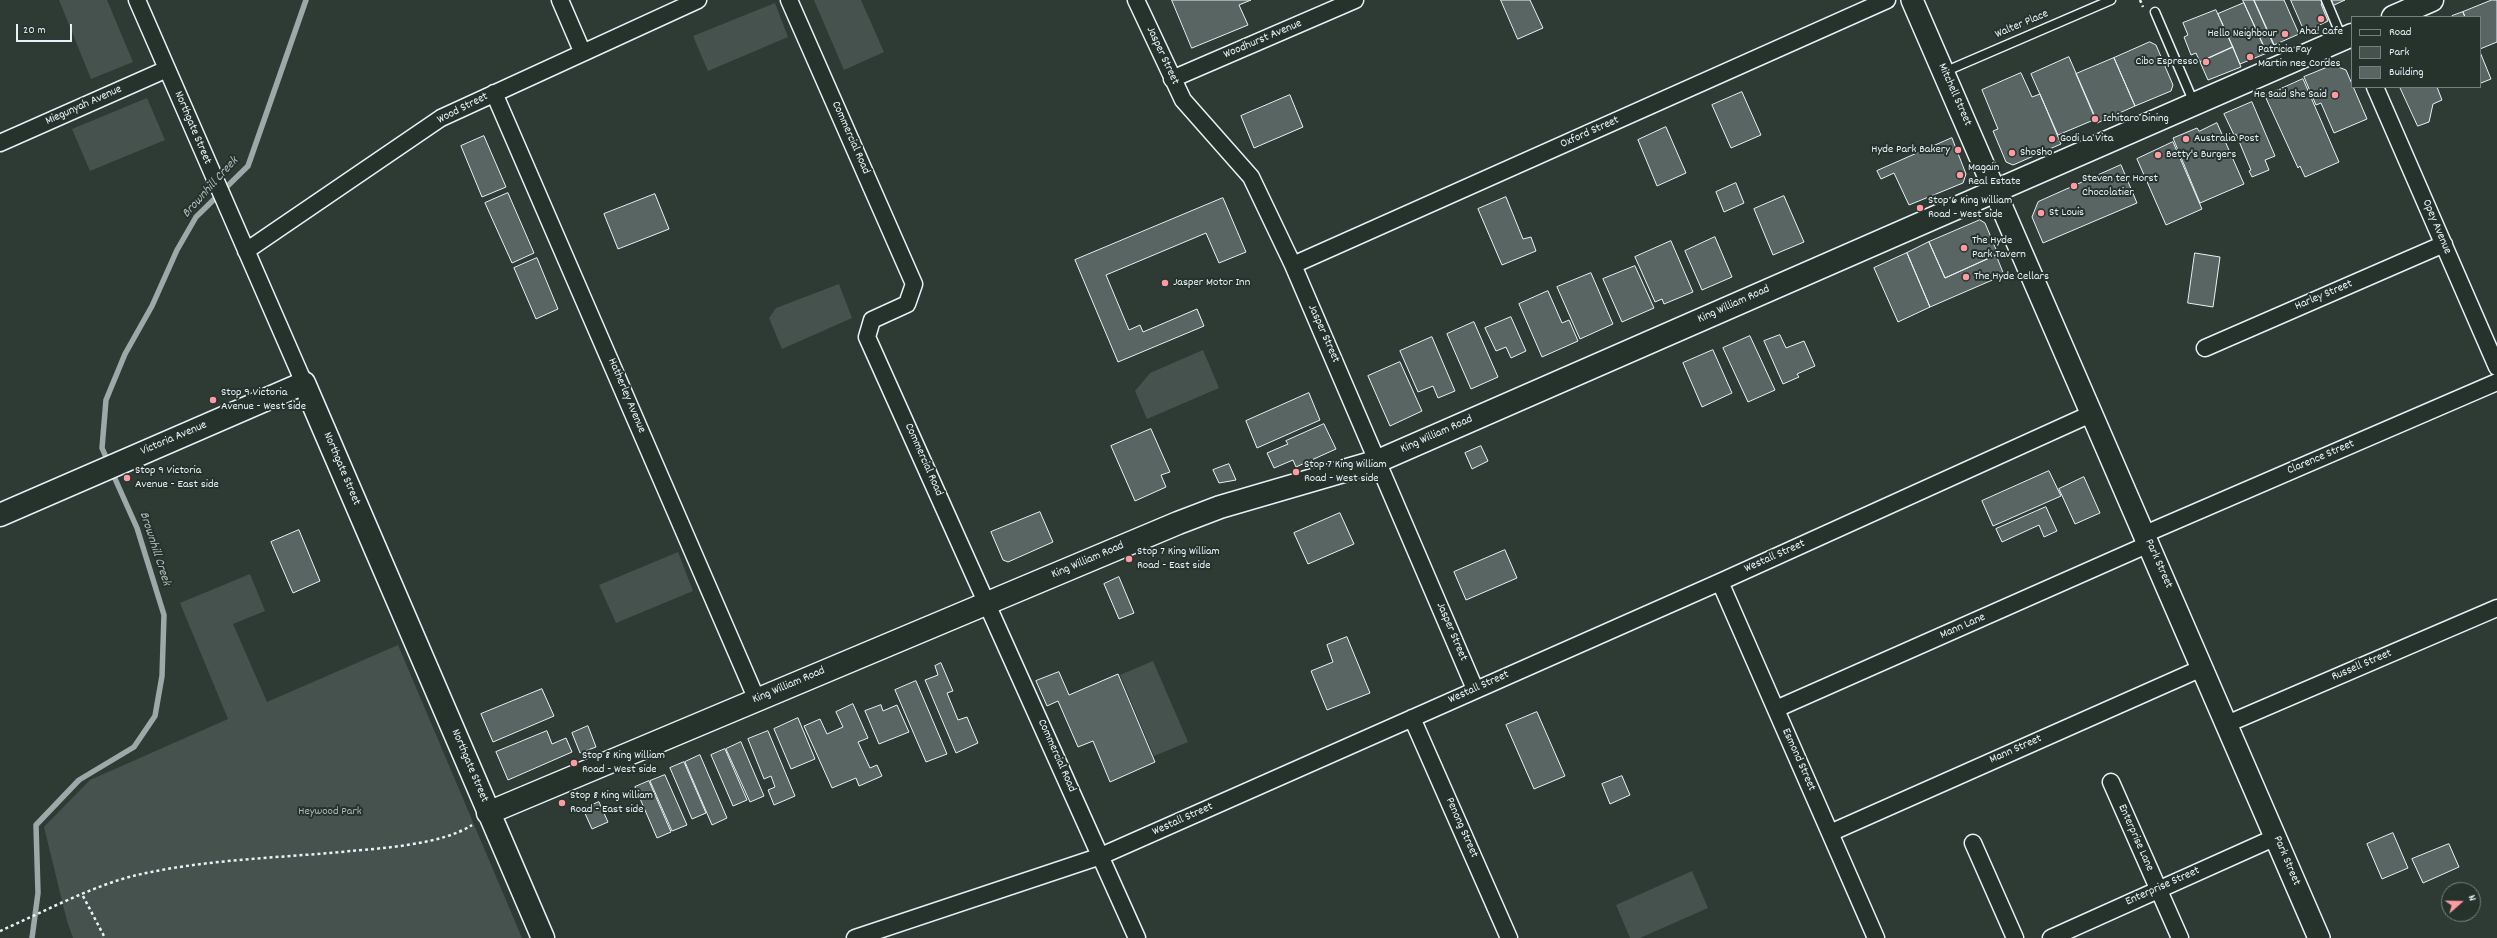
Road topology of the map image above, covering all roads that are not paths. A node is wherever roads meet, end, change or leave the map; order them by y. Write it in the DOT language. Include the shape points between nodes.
graph roads {
  1 [pos="137,0"];
  2 [pos="560,0"];
  3 [pos="698,0"];
  4 [pos="789,0"];
  5 [pos="1136,0"];
  6 [pos="1355,0"];
  7 [pos="1887,0"];
  8 [pos="1912,0"];
  9 [pos="2111,0"];
  10 [pos="2326,0"];
  11 [pos="2432,0"];
  12 [pos="2155,12"];
  13 [pos="2395,16"];
  14 [pos="2347,37"];
  15 [pos="582,51"];
  16 [pos="167,69"];
  17 [pos="1943,72"];
  18 [pos="1172,79"];
  19 [pos="2375,88"];
  20 [pos="494,93"];
  21 [pos="2194,103"];
  22 [pos="0,143"];
  23 [pos="1996,190"];
  24 [pos="2444,244"];
  25 [pos="246,251"];
  26 [pos="1293,265"];
  27 [pos="2205,348"];
  28 [pos="2497,367"];
  29 [pos="2497,382"];
  30 [pos="304,383"];
  31 [pos="2092,413"];
  32 [pos="1378,460"];
  33 [pos="0,515"];
  34 [pos="2147,539"];
  35 [pos="1720,582"];
  36 [pos="987,604"];
  37 [pos="2497,608"];
  38 [pos="2202,668"];
  39 [pos="1475,689"];
  40 [pos="757,700"];
  41 [pos="1776,709"];
  42 [pos="1412,718"];
  43 [pos="2227,724"];
  44 [pos="2111,782"];
  45 [pos="489,814"];
  46 [pos="1830,833"];
  47 [pos="2276,837"];
  48 [pos="1973,843"];
  49 [pos="1101,856"];
  50 [pos="2158,890"];
  51 [pos="543,938"];
  52 [pos="855,938"];
  53 [pos="1137,938"];
  54 [pos="1509,938"];
  55 [pos="1876,938"];
  56 [pos="2015,938"];
  57 [pos="2051,938"];
  58 [pos="2180,938"];
  59 [pos="2319,938"];
  1 -- 16 [label="street, Northgate Street"];
  2 -- 15 [label="street"];
  3 -- 15 [label="street, Wood Street"];
  4 -- 36 [label="street, Commercial Road" via="914,284 907,304 872,320 867,337"];
  5 -- 18 [label="street, Jasper Street"];
  6 -- 18 [label="street, Woodhurst Avenue"];
  7 -- 26 [label="street, Oxford Street"];
  8 -- 17 [label="street, Mitchell Street"];
  9 -- 17 [label="lane, Walter Place"];
  10 -- 14 [label="lane"];
  11 -- 13 [label="main road"];
  12 -- 21 [label="lane"];
  14 -- 21 [label="main road, King William Road"];
  15 -- 20 [label="street, Wood Street"];
  16 -- 22 [label="street, Miegunyah Avenue"];
  16 -- 25 [label="street, Northgate Street"];
  17 -- 23 [label="street, Mitchell Street"];
  18 -- 26 [label="street, Jasper Street" via="1183,100 1250,177"];
  19 -- 24 [label="street, Opey Avenue"];
  20 -- 25 [label="street, Wood Street" via="441,118"];
  20 -- 40 [label="street, Hatherley Avenue"];
  21 -- 23 [label="main road, King William Road"];
  23 -- 31 [label="street, Park Street"];
  23 -- 32 [label="main road, King William Road"];
  24 -- 27 [label="street, Harley Street"];
  24 -- 28 [label="street, Opey Avenue"];
  25 -- 30 [label="street, Northgate Street"];
  26 -- 32 [label="street, Jasper Street"];
  29 -- 34 [label="street, Clarence Street"];
  30 -- 33 [label="main road, Victoria Avenue"];
  30 -- 45 [label="main road, Northgate Street"];
  31 -- 34 [label="street, Park Street"];
  31 -- 35 [label="street, Westall Street"];
  32 -- 36 [label="main road, King William Road" via="1220,507"];
  32 -- 39 [label="street, Jasper Street"];
  34 -- 38 [label="street, Park Street"];
  34 -- 41 [label="street, Mann Lane"];
  35 -- 39 [label="street, Westall Street"];
  35 -- 41 [label="street, Esmond Street"];
  36 -- 40 [label="main road, King William Road"];
  36 -- 49 [label="street, Commercial Road"];
  37 -- 43 [label="street, Russell Street"];
  38 -- 43 [label="street, Park Street"];
  38 -- 46 [label="street, Mann Street"];
  39 -- 42 [label="street, Westall Street"];
  40 -- 45 [label="main road, King William Road"];
  41 -- 46 [label="street, Esmond Street"];
  42 -- 49 [label="street, Westall Street"];
  42 -- 54 [label="street, Penong Street"];
  43 -- 47 [label="street, Park Street"];
  44 -- 50 [label="street, Enterprise Lane"];
  45 -- 51 [label="main road, Northgate Street"];
  46 -- 55 [label="street, Esmond Street"];
  47 -- 50 [label="street, Enterprise Street"];
  47 -- 59 [label="street, Park Street"];
  48 -- 56 [label="street"];
  49 -- 52 [label="street, Westall Street"];
  49 -- 53 [label="street, Commercial Road"];
  50 -- 57 [label="street, Enterprise Street"];
  50 -- 58 [label="street, Enterprise Lane"];
}
